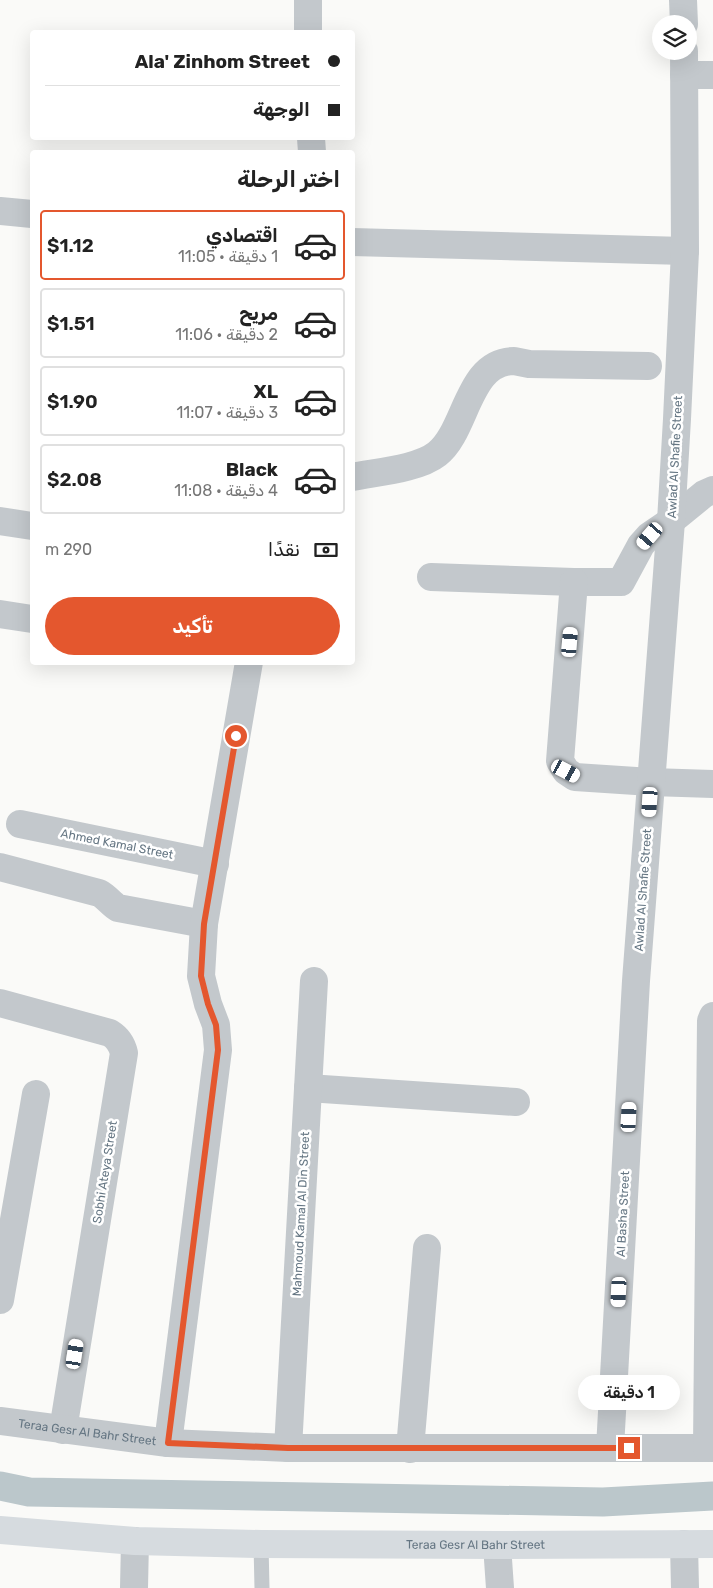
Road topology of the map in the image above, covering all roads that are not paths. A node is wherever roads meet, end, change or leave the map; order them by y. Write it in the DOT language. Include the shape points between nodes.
graph roads {
  1 [pos="308,0"];
  2 [pos="683,0"];
  3 [pos="684,15"];
  4 [pos="308,30"];
  5 [pos="684,63"];
  6 [pos="713,75"];
  7 [pos="0,211"];
  8 [pos="30,214"];
  9 [pos="355,242"];
  10 [pos="685,251"];
  11 [pos="648,366"];
  12 [pos="355,476"];
  13 [pos="713,490"];
  14 [pos="0,520"];
  15 [pos="671,521"];
  16 [pos="30,526"];
  17 [pos="431,577"];
  18 [pos="574,582"];
  19 [pos="0,614"];
  20 [pos="30,619"];
  21 [pos="248,665"];
  22 [pos="652,782"];
  23 [pos="713,784"];
  24 [pos="20,824"];
  25 [pos="215,864"];
  26 [pos="0,867"];
  27 [pos="204,924"];
  28 [pos="314,981"];
  29 [pos="636,981"];
  30 [pos="0,1003"];
  31 [pos="713,1016"];
  32 [pos="308,1088"];
  33 [pos="36,1094"];
  34 [pos="516,1102"];
  35 [pos="712,1119"];
  36 [pos="427,1248"];
  37 [pos="0,1300"];
  38 [pos="0,1421"];
  39 [pos="63,1430"];
  40 [pos="168,1443"];
  41 [pos="288,1448"];
  42 [pos="610,1448"];
  43 [pos="710,1448"];
  44 [pos="410,1449"];
  45 [pos="0,1530"];
  46 [pos="135,1542"];
  47 [pos="262,1544"];
  48 [pos="684,1544"];
  49 [pos="713,1544"];
  50 [pos="497,1546"];
  51 [pos="134,1588"];
  52 [pos="262,1588"];
  53 [pos="500,1588"];
  54 [pos="685,1588"];
  1 -- 4 [label="street"];
  2 -- 3 [label="street"];
  5 -- 6 [label="street"];
  5 -- 10 [label="street, Awlad Al Shafie Street"];
  7 -- 8 [label="street"];
  9 -- 10 [label="street"];
  10 -- 15 [label="street, Awlad Al Shafie Street"];
  11 -- 12 [label="street" via="513,361 497,365 483,375 474,388 454,433 438,454 415,465"];
  13 -- 15 [label="street"];
  14 -- 16 [label="street"];
  15 -- 18 [label="street" via="641,545 621,582"];
  15 -- 22 [label="street, Awlad Al Shafie Street"];
  17 -- 18 [label="street"];
  18 -- 22 [label="street" via="560,761 566,771 575,776"];
  19 -- 20 [label="street"];
  21 -- 25 [label="street"];
  22 -- 23 [label="street"];
  22 -- 29 [label="street, Awlad Al Shafie Street"];
  24 -- 25 [label="street, Ahmed Kamal Street"];
  25 -- 27 [label="street"];
  26 -- 27 [label="street" via="100,893 118,908"];
  27 -- 40 [label="street" via="201,976 216,1025 218,1050"];
  28 -- 32 [label="street, Mahmoud Kamal Al Din Street"];
  29 -- 42 [label="street, Al Basha Street"];
  30 -- 39 [label="street, Sobhi Ateya Street" via="110,1033 122,1045 124,1053"];
  31 -- 35 [label="street"];
  32 -- 34 [label="street"];
  32 -- 41 [label="street, Mahmoud Kamal Al Din Street"];
  33 -- 37 [label="street"];
  35 -- 43 [label="street"];
  36 -- 44 [label="street"];
  38 -- 39 [label="street, Teraa Gesr Al Bahr Street"];
  39 -- 40 [label="street, Teraa Gesr Al Bahr Street"];
  40 -- 41 [label="street, Teraa Gesr Al Bahr Street"];
  41 -- 44 [label="street, Teraa Gesr Al Bahr Street"];
  42 -- 43 [label="street, Teraa Gesr Al Bahr Street"];
  42 -- 44 [label="street, Teraa Gesr Al Bahr Street"];
  45 -- 46 [label="street, Teraa Gesr Al Bahr Street"];
  46 -- 47 [label="street, Teraa Gesr Al Bahr Street"];
  46 -- 51 [label="street"];
  47 -- 50 [label="street, Teraa Gesr Al Bahr Street"];
  47 -- 52 [label="lane"];
  48 -- 49 [label="street, Teraa Gesr Al Bahr Street"];
  48 -- 50 [label="street, Teraa Gesr Al Bahr Street"];
  48 -- 54 [label="street"];
  50 -- 53 [label="street"];
}
